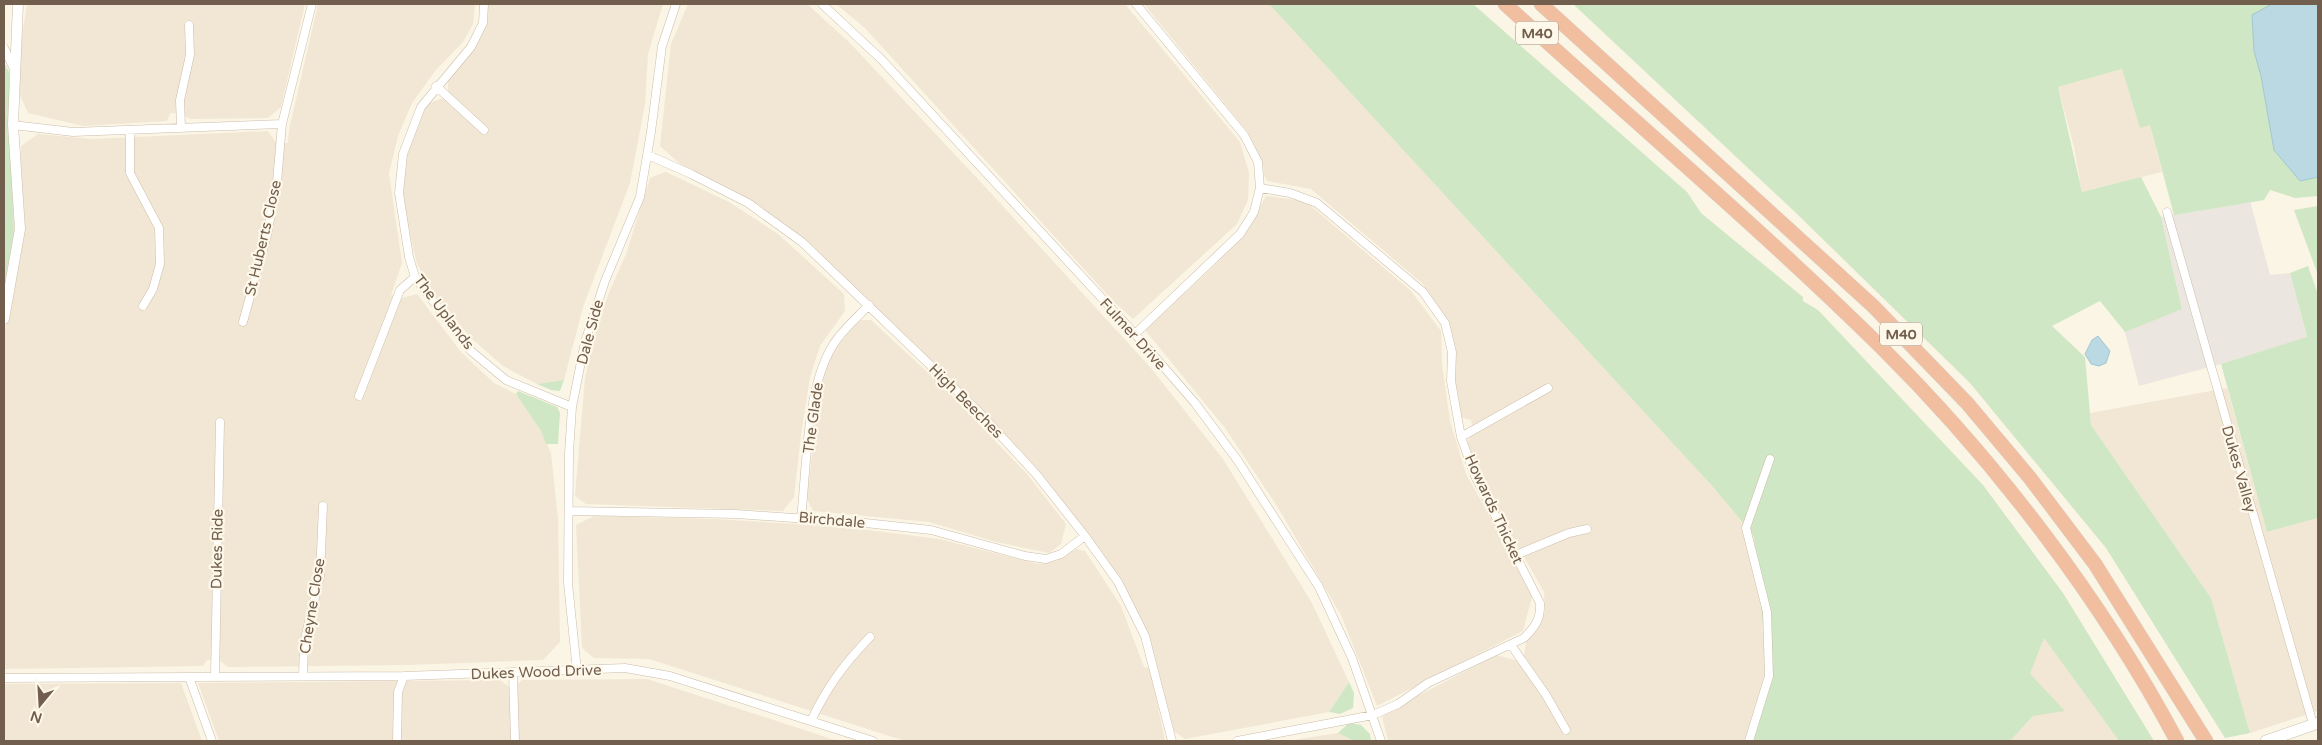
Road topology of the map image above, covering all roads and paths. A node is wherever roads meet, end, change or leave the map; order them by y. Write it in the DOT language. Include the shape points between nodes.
graph roads {
  1 [pos="18,4"];
  2 [pos="312,4"];
  3 [pos="484,4"];
  4 [pos="676,4"];
  5 [pos="822,4"];
  6 [pos="1136,4"];
  7 [pos="1505,4"];
  8 [pos="1541,4"];
  9 [pos="189,25"];
  10 [pos="4,48"];
  11 [pos="15,71"];
  12 [pos="436,86"];
  13 [pos="282,124"];
  14 [pos="13,125"];
  15 [pos="181,127"];
  16 [pos="130,130"];
  17 [pos="484,130"];
  18 [pos="648,155"];
  19 [pos="1260,188"];
  20 [pos="2167,212"];
  21 [pos="415,277"];
  22 [pos="869,305"];
  23 [pos="143,306"];
  24 [pos="4,319"];
  25 [pos="243,322"];
  26 [pos="1134,334"];
  27 [pos="1548,388"];
  28 [pos="359,396"];
  29 [pos="572,407"];
  30 [pos="220,422"];
  31 [pos="1461,437"];
  32 [pos="1770,459"];
  33 [pos="324,506"];
  34 [pos="569,511"];
  35 [pos="802,518"];
  36 [pos="1587,529"];
  37 [pos="1085,536"];
  38 [pos="1516,555"];
  39 [pos="870,637"];
  40 [pos="1511,645"];
  41 [pos="577,671"];
  42 [pos="513,673"];
  43 [pos="215,676"];
  44 [pos="303,676"];
  45 [pos="404,676"];
  46 [pos="189,677"];
  47 [pos="4,678"];
  48 [pos="1373,715"];
  49 [pos="811,721"];
  50 [pos="2315,724"];
  51 [pos="1566,730"];
  52 [pos="2176,738"];
  53 [pos="212,741"];
  54 [pos="397,741"];
  55 [pos="515,741"];
  56 [pos="872,741"];
  57 [pos="1172,741"];
  58 [pos="1237,741"];
  59 [pos="1381,741"];
  60 [pos="1749,741"];
  61 [pos="2206,741"];
  62 [pos="2266,741"];
  1 -- 11 [label="street"];
  2 -- 13 [label="street, St Huberts Close"];
  3 -- 12 [label="street, The Uplands" via="483,23 471,47"];
  4 -- 18 [label="street, Dale Side" via="662,46"];
  5 -- 26 [label="street, Fulmer Drive" via="881,59"];
  6 -- 19 [label="street" via="1244,135 1258,162"];
  7 -- 52 [label="highway, M40" via="1781,252 1882,348 1949,420 2064,561 2111,630"];
  8 -- 61 [label="highway, M40" via="1873,306 1967,403 2030,478 2095,564"];
  9 -- 15 [label="street" via="190,55 180,100"];
  10 -- 11 [label="street"];
  11 -- 14 [label="street"];
  12 -- 17 [label="street"];
  12 -- 21 [label="street, The Uplands" via="421,107 403,154 399,193"];
  13 -- 15 [label="street"];
  13 -- 25 [label="street, St Huberts Close" via="277,182 267,234"];
  14 -- 16 [label="street" via="74,132"];
  14 -- 24 [label="street" via="20,229"];
  15 -- 16 [label="street"];
  16 -- 23 [label="street" via="130,173 159,228 160,264 153,289"];
  18 -- 22 [label="street, High Beeches" via="748,203 802,242"];
  18 -- 29 [label="street, Dale Side" via="640,197 605,281 585,342"];
  19 -- 26 [label="street" via="1254,212 1240,234"];
  19 -- 31 [label="street, Howards Thicket" via="1290,193 1318,203 1423,292 1444,323 1452,352 1451,381"];
  20 -- 50 [label="street, Dukes Valley"];
  21 -- 28 [label="street" via="400,290"];
  21 -- 29 [label="street, The Uplands" via="471,351 506,380"];
  22 -- 35 [label="street, The Glade" via="834,343 822,367 815,390"];
  22 -- 37 [label="street, High Beeches" via="978,411 1036,474"];
  26 -- 48 [label="street, Fulmer Drive" via="1194,402 1238,461 1319,587 1352,658"];
  27 -- 31 [label="street"];
  29 -- 34 [label="street, Dale Side"];
  30 -- 43 [label="street, Dukes Ride"];
  31 -- 38 [label="street, Howards Thicket" via="1475,476"];
  32 -- 60 [label="street" via="1746,528 1768,612 1770,676"];
  33 -- 44 [label="street, Cheyne Close" via="320,576 304,643"];
  34 -- 35 [label="street, Birchdale"];
  34 -- 41 [label="street, Dale Side" via="568,583"];
  35 -- 37 [label="street, Birchdale" via="931,530 1025,556 1046,558 1061,554"];
  36 -- 38 [label="street" via="1570,532"];
  37 -- 57 [label="street, High Beeches" via="1118,582 1145,636"];
  38 -- 40 [label="street, Howards Thicket" via="1540,603 1540,615 1535,627"];
  39 -- 49 [label="street" via="826,691"];
  40 -- 48 [label="street, Howards Thicket" via="1428,683 1398,704"];
  40 -- 51 [label="street"];
  41 -- 42 [label="street, Dukes Wood Drive"];
  41 -- 49 [label="street, Dukes Wood Drive" via="625,668 670,676"];
  42 -- 45 [label="street, Dukes Wood Drive"];
  42 -- 55 [label="street"];
  43 -- 44 [label="street, Dukes Wood Drive"];
  43 -- 46 [label="street, Dukes Wood Drive"];
  44 -- 45 [label="street, Dukes Wood Drive"];
  45 -- 54 [label="street" via="398,692"];
  46 -- 47 [label="street, Dukes Wood Drive"];
  46 -- 53 [label="street"];
  48 -- 58 [label="street"];
  48 -- 59 [label="street"];
  49 -- 56 [label="street, Dukes Wood Drive"];
  50 -- 62 [label="main road"];
}
